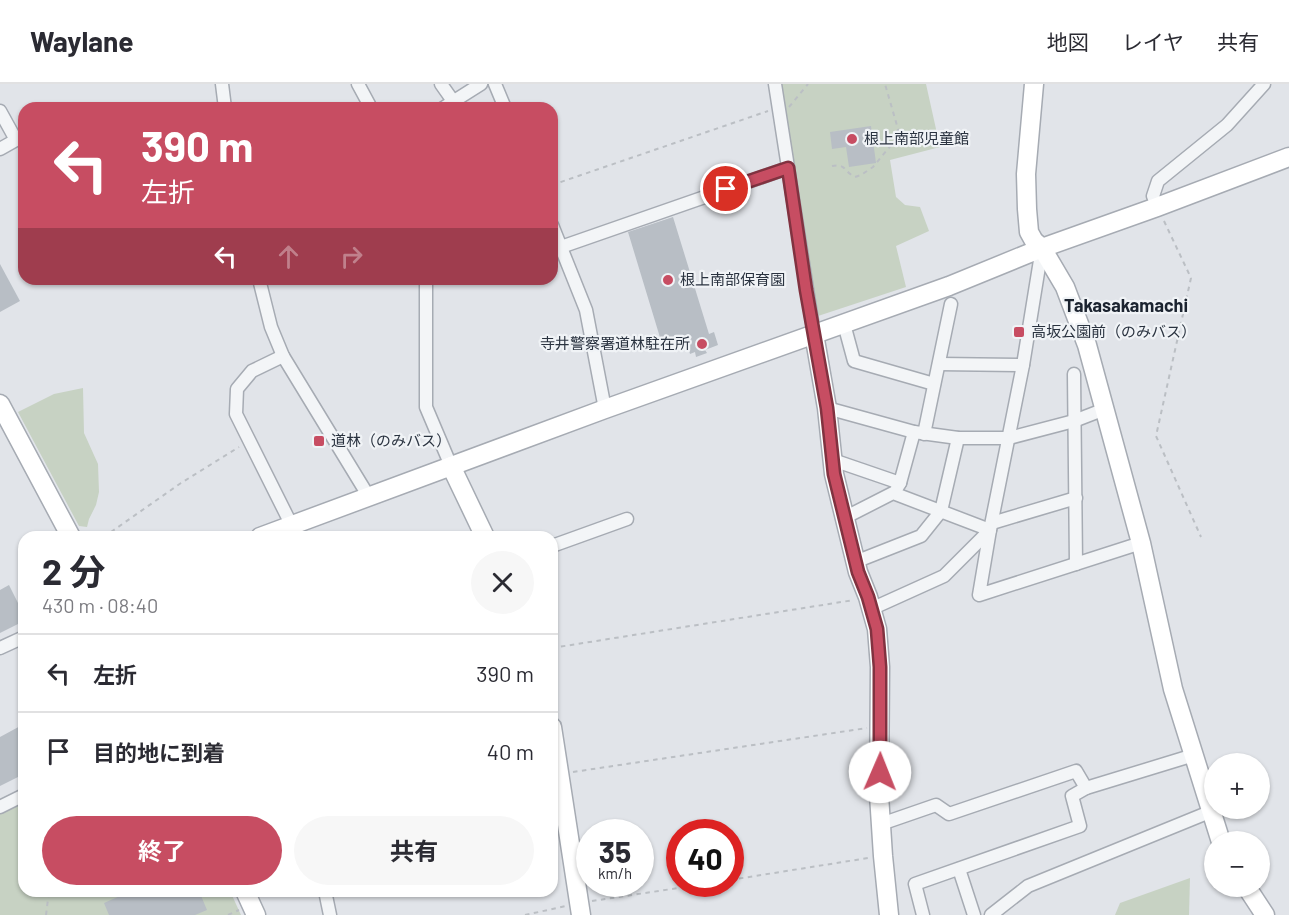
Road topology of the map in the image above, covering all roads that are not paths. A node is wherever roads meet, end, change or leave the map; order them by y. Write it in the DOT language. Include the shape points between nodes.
graph roads {
  1 [pos="222,84"];
  2 [pos="358,84"];
  3 [pos="441,84"];
  4 [pos="481,84"];
  5 [pos="495,84"];
  6 [pos="775,84"];
  7 [pos="1034,84"];
  8 [pos="1264,84"];
  9 [pos="224,102"];
  10 [pos="368,102"];
  11 [pos="447,102"];
  12 [pos="453,102"];
  13 [pos="502,102"];
  14 [pos="0,111"];
  15 [pos="0,149"];
  16 [pos="1289,157"];
  17 [pos="788,168"];
  18 [pos="1157,207"];
  19 [pos="558,240"];
  20 [pos="561,247"];
  21 [pos="1042,248"];
  22 [pos="260,285"];
  23 [pos="426,285"];
  24 [pos="951,304"];
  25 [pos="844,324"];
  26 [pos="814,334"];
  27 [pos="283,356"];
  28 [pos="939,364"];
  29 [pos="1023,365"];
  30 [pos="1074,374"];
  31 [pos="934,384"];
  32 [pos="0,404"];
  33 [pos="827,408"];
  34 [pos="605,409"];
  35 [pos="1105,409"];
  36 [pos="1074,421"];
  37 [pos="919,433"];
  38 [pos="958,438"];
  39 [pos="1009,438"];
  40 [pos="832,460"];
  41 [pos="451,466"];
  42 [pos="896,488"];
  43 [pos="369,497"];
  44 [pos="1076,498"];
  45 [pos="941,511"];
  46 [pos="844,518"];
  47 [pos="627,519"];
  48 [pos="292,526"];
  49 [pos="991,526"];
  50 [pos="69,531"];
  51 [pos="277,531"];
  52 [pos="482,531"];
  53 [pos="1141,543"];
  54 [pos="558,544"];
  55 [pos="855,562"];
  56 [pos="1076,564"];
  57 [pos="870,603"];
  58 [pos="18,640"];
  59 [pos="0,648"];
  60 [pos="1194,755"];
  61 [pos="558,762"];
  62 [pos="1204,786"];
  63 [pos="1086,788"];
  64 [pos="18,798"];
  65 [pos="0,807"];
  66 [pos="1204,814"];
  67 [pos="882,824"];
  68 [pos="960,869"];
  69 [pos="245,897"];
  70 [pos="326,897"];
  71 [pos="1253,897"];
  72 [pos="580,909"];
  73 [pos="248,913"];
  74 [pos="330,915"];
  75 [pos="889,915"];
  76 [pos="923,915"];
  77 [pos="974,915"];
  78 [pos="991,915"];
  79 [pos="1265,915"];
  1 -- 9 [label="street"];
  2 -- 10 [label="street"];
  3 -- 11 [label="street"];
  4 -- 12 [label="street"];
  5 -- 13 [label="street"];
  6 -- 17 [label="street"];
  7 -- 21 [label="street" via="1027,209 1029,232"];
  8 -- 18 [label="street" via="1227,124 1158,181 1153,196"];
  14 -- 15 [label="street" via="16,140"];
  16 -- 18 [label="street"];
  17 -- 20 [label="street"];
  17 -- 26 [label="street"];
  18 -- 21 [label="street"];
  19 -- 20 [label="street"];
  20 -- 34 [label="street" via="586,310"];
  21 -- 25 [label="street"];
  21 -- 29 [label="street"];
  21 -- 35 [label="street" via="1065,287"];
  22 -- 27 [label="street"];
  23 -- 41 [label="street" via="426,407"];
  24 -- 28 [label="street"];
  25 -- 26 [label="street"];
  25 -- 31 [label="street" via="854,361"];
  26 -- 33 [label="street"];
  26 -- 34 [label="street"];
  27 -- 43 [label="street"];
  27 -- 48 [label="street" via="252,371 237,389 236,414"];
  28 -- 29 [label="street"];
  28 -- 31 [label="street"];
  29 -- 39 [label="street"];
  30 -- 36 [label="street"];
  31 -- 37 [label="street"];
  32 -- 50 [label="street"];
  33 -- 37 [label="street"];
  33 -- 40 [label="street"];
  34 -- 41 [label="street"];
  35 -- 36 [label="street"];
  35 -- 53 [label="street"];
  36 -- 39 [label="street"];
  36 -- 44 [label="street"];
  37 -- 38 [label="street"];
  37 -- 42 [label="street"];
  38 -- 39 [label="street"];
  38 -- 45 [label="street"];
  39 -- 49 [label="street"];
  40 -- 42 [label="street"];
  40 -- 46 [label="street"];
  41 -- 43 [label="street"];
  41 -- 52 [label="street"];
  42 -- 45 [label="street"];
  42 -- 46 [label="street"];
  43 -- 48 [label="street"];
  44 -- 49 [label="street"];
  44 -- 56 [label="street"];
  45 -- 49 [label="street"];
  45 -- 55 [label="street" via="921,536"];
  46 -- 55 [label="street"];
  47 -- 54 [label="street"];
  48 -- 51 [label="street"];
  49 -- 56 [label="street" via="978,595"];
  49 -- 57 [label="street" via="944,576"];
  53 -- 56 [label="street"];
  53 -- 60 [label="street" via="1173,689"];
  55 -- 57 [label="street"];
  57 -- 67 [label="street" via="880,667"];
  58 -- 59 [label="street"];
  60 -- 62 [label="street"];
  60 -- 63 [label="street"];
  61 -- 72 [label="street"];
  63 -- 67 [label="street" via="1076,771 949,814 936,805"];
  63 -- 68 [label="street" via="1072,796 1080,826"];
  64 -- 65 [label="street"];
  66 -- 78 [label="street" via="1028,886"];
  67 -- 75 [label="street"];
  68 -- 76 [label="street" via="915,884"];
  68 -- 77 [label="street"];
  69 -- 73 [label="street"];
  70 -- 74 [label="street"];
  71 -- 79 [label="street"];
}
